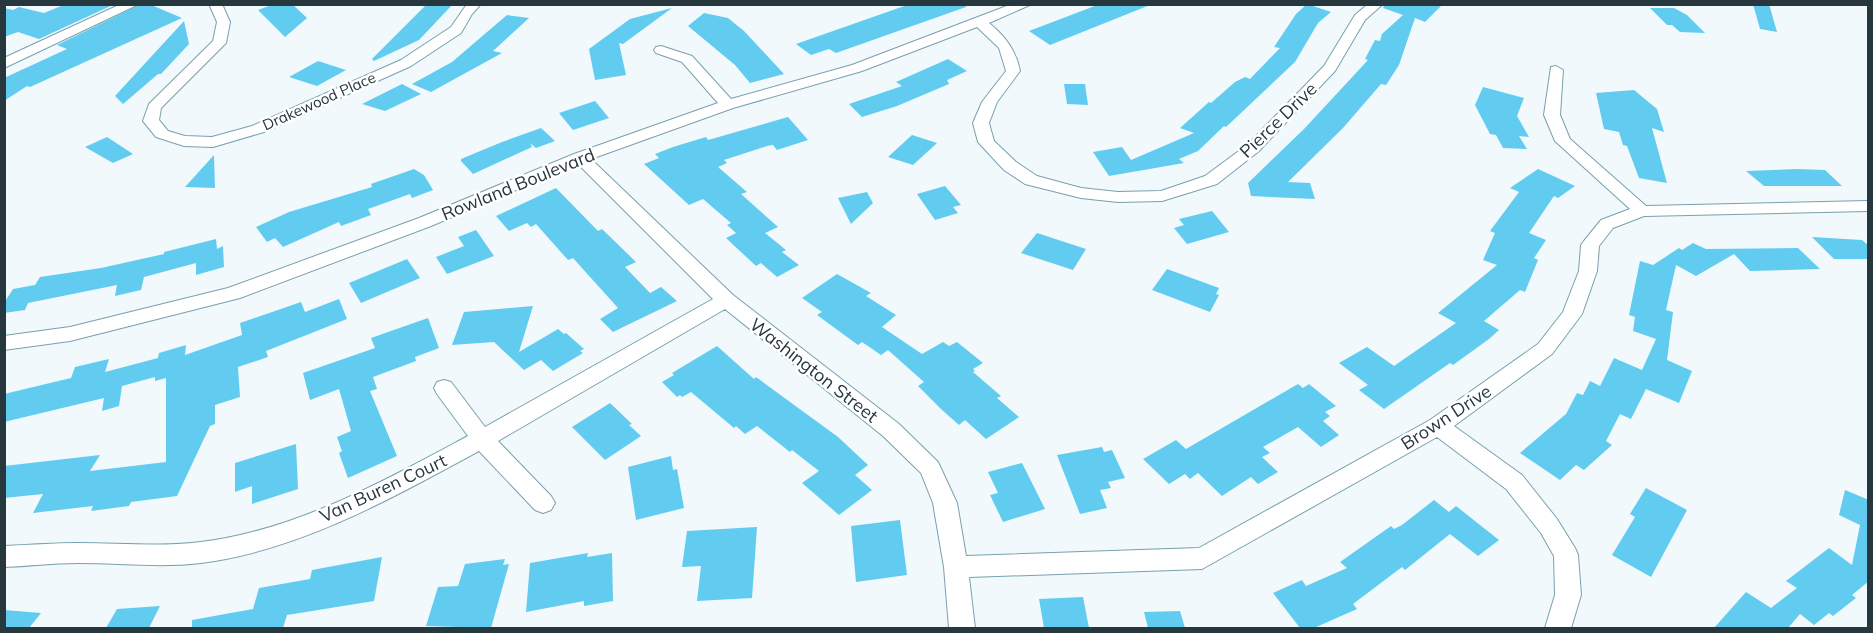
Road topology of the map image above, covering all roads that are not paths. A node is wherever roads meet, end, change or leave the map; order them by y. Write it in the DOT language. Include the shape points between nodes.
graph roads {
  1 [pos="133,4"];
  2 [pos="215,4"];
  3 [pos="475,4"];
  4 [pos="1026,4"];
  5 [pos="1377,4"];
  6 [pos="979,22"];
  7 [pos="661,51"];
  8 [pos="12,55"];
  9 [pos="4,64"];
  10 [pos="1556,70"];
  11 [pos="728,105"];
  12 [pos="580,158"];
  13 [pos="1869,206"];
  14 [pos="1642,211"];
  15 [pos="726,300"];
  16 [pos="4,343"];
  17 [pos="444,388"];
  18 [pos="1438,426"];
  19 [pos="482,439"];
  20 [pos="543,503"];
  21 [pos="4,557"];
  22 [pos="956,567"];
  23 [pos="962,628"];
  24 [pos="1558,628"];
  1 -- 8 [label="street"];
  2 -- 3 [label="street, Drakewood Place" via="224,14 219,43 154,107 151,121 162,134 184,141 213,142 291,116 406,63 456,30"];
  4 -- 6 [label="street, Rowland Boulevard"];
  5 -- 6 [label="street, Pierce Drive" via="1360,18 1330,68 1253,148 1211,180 1162,196 1081,193 1031,180 1010,166 986,142 981,123 990,102 1013,71 1011,56 998,37"];
  6 -- 11 [label="street, Rowland Boulevard" via="857,68"];
  7 -- 11 [label="street" via="687,59"];
  8 -- 9 [label="street"];
  10 -- 14 [label="street" via="1552,115 1563,141"];
  11 -- 12 [label="street, Rowland Boulevard"];
  12 -- 15 [label="street, Washington Street"];
  12 -- 16 [label="street, Rowland Boulevard" via="425,222 233,293 70,334"];
  13 -- 14 [label="street, Brown Drive"];
  14 -- 18 [label="street, Brown Drive" via="1607,224 1590,245 1587,271 1572,314 1545,348"];
  15 -- 19 [label="street, Van Buren Court"];
  15 -- 22 [label="street, Washington Street" via="891,430 930,468 945,503"];
  17 -- 19 [label="street"];
  18 -- 22 [label="street, Brown Drive" via="1202,558"];
  18 -- 24 [label="street" via="1514,482 1549,526 1566,555 1568,595"];
  19 -- 20 [label="street"];
  19 -- 21 [label="street, Van Buren Court" via="392,487 272,536 204,552"];
  22 -- 23 [label="street, Washington Street"];
}
